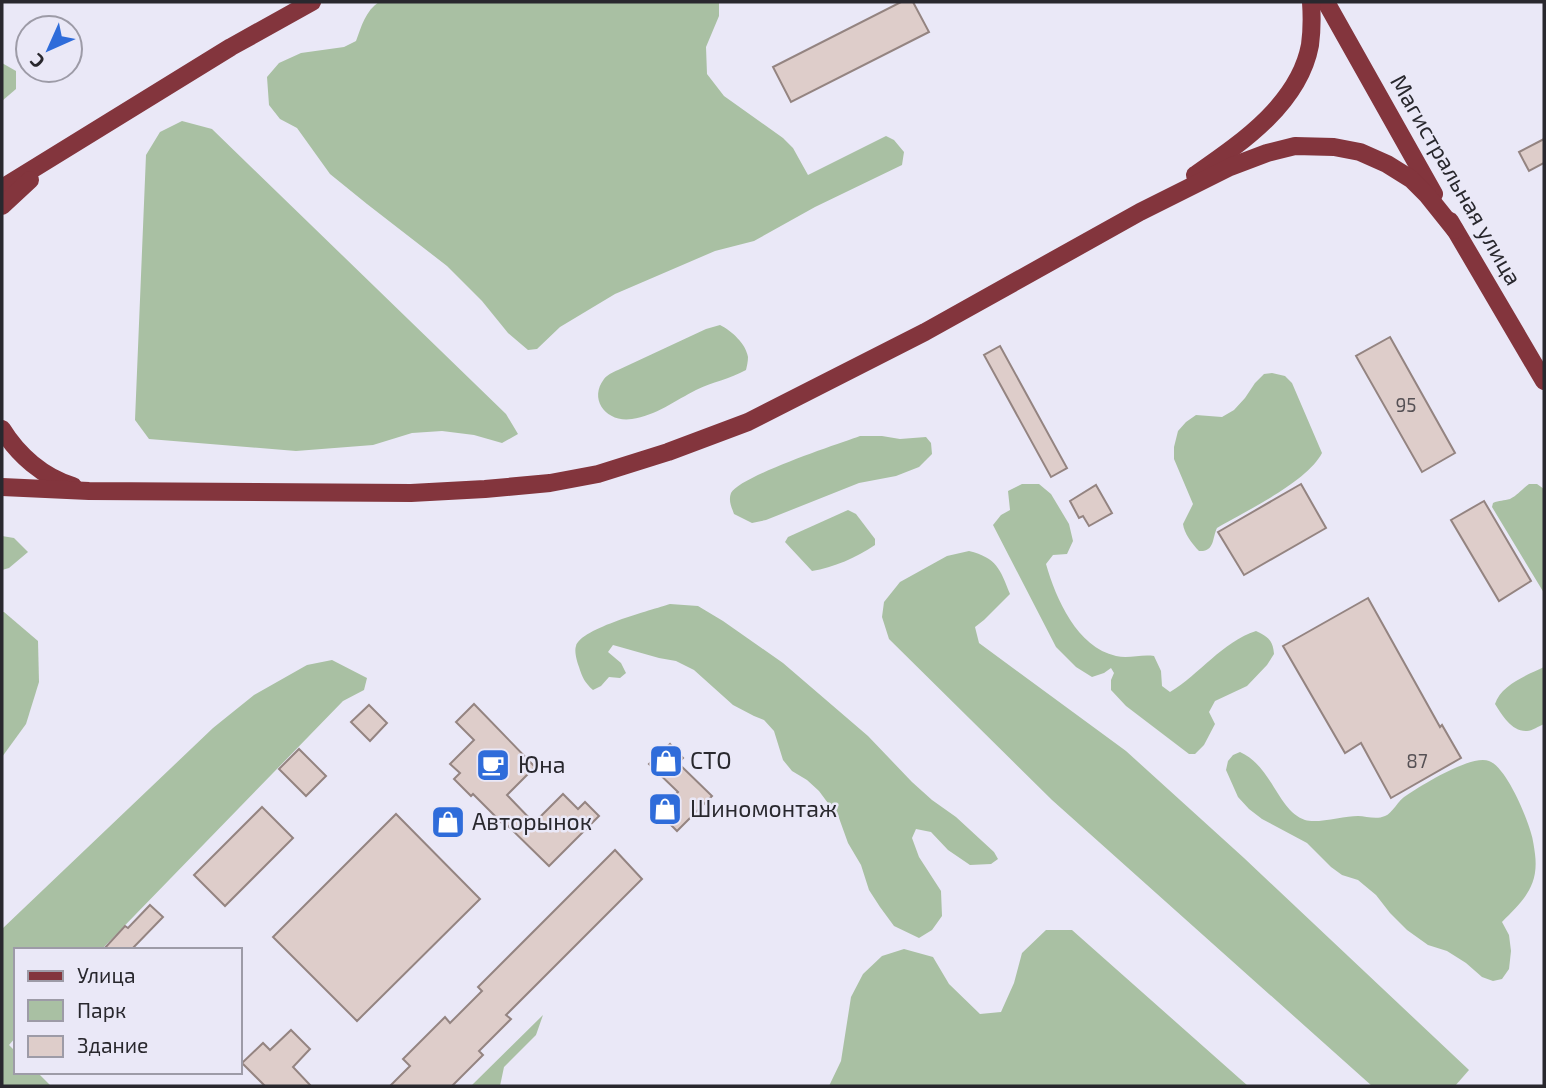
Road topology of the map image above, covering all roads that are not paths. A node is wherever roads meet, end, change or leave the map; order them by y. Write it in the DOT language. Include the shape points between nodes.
graph roads {
  1 [pos="312,2"];
  2 [pos="1311,2"];
  3 [pos="1326,2"];
  4 [pos="78,140"];
  5 [pos="2,188"];
  6 [pos="2,206"];
  7 [pos="1140,212"];
  8 [pos="1455,230"];
  9 [pos="1544,381"];
  10 [pos="2,429"];
  11 [pos="2,488"];
  12 [pos="89,491"];
  1 -- 4 [label="main road"];
  2 -- 7 [label="main road" via="1309,47 1281,102 1239,144"];
  3 -- 8 [label="main road, Магистральная улица"];
  4 -- 5 [label="main road"];
  4 -- 6 [label="main road"];
  7 -- 8 [label="main road" via="1267,153 1295,146 1334,147 1360,152 1410,179"];
  7 -- 12 [label="main road" via="925,332 748,422 598,474 550,483 411,493"];
  8 -- 9 [label="main road, Магистральная улица"];
  10 -- 12 [label="main road" via="41,471"];
  11 -- 12 [label="main road"];
}
